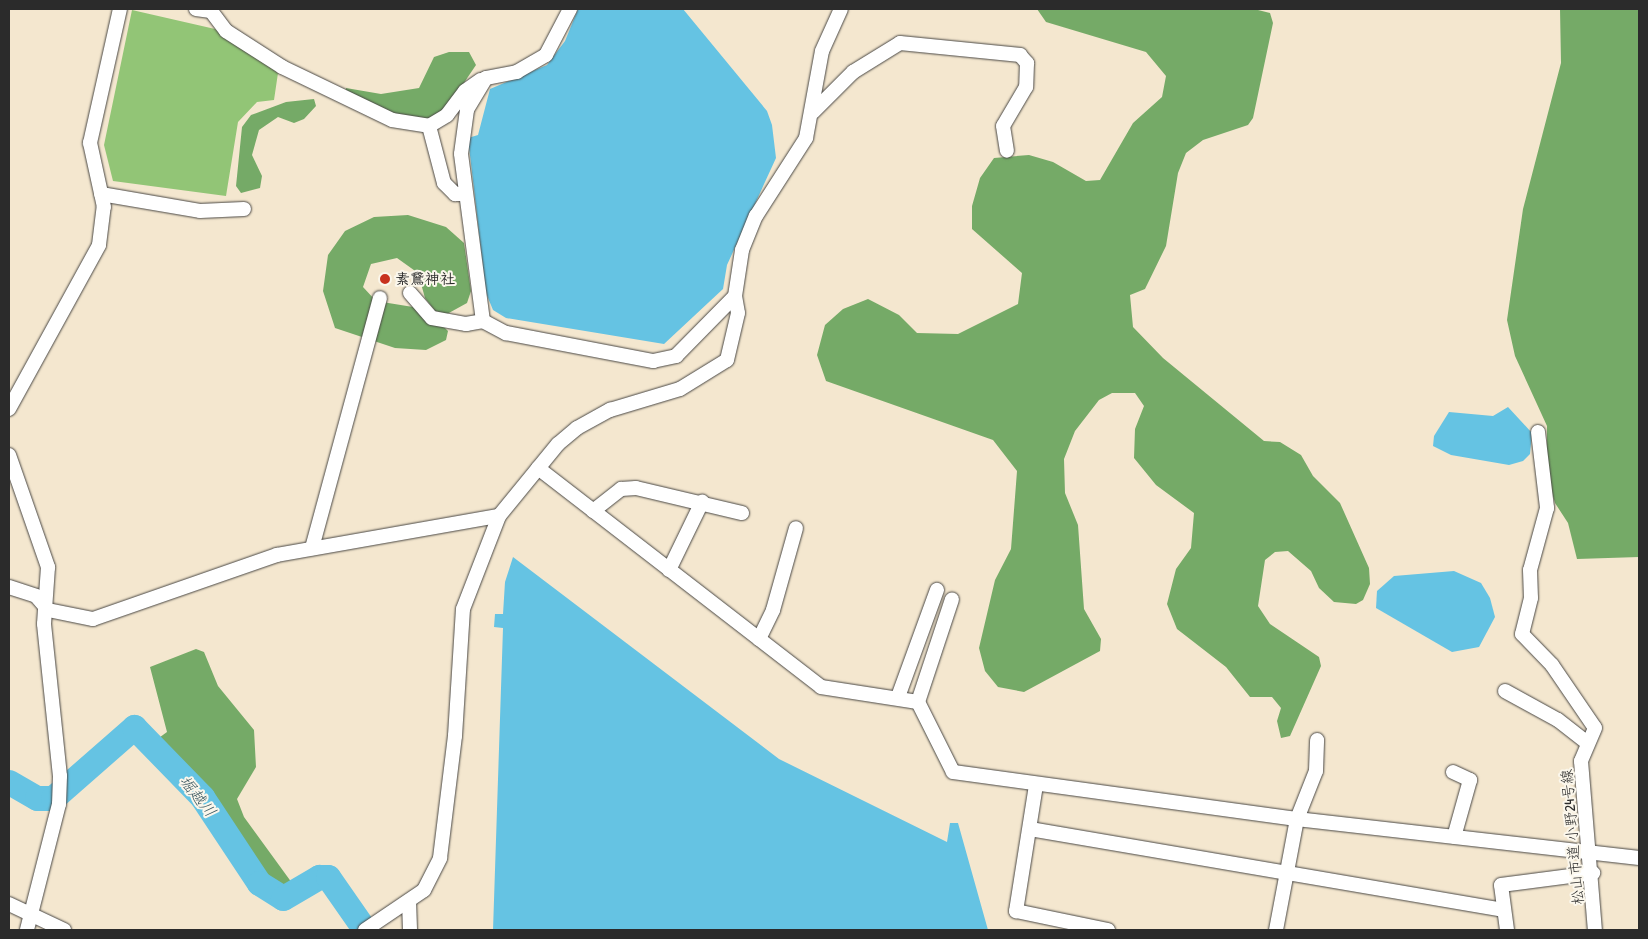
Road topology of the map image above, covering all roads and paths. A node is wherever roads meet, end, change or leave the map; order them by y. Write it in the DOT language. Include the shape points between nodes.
graph roads {
  1 [pos="120,9"];
  2 [pos="196,9"];
  3 [pos="570,9"];
  4 [pos="841,9"];
  5 [pos="486,78"];
  6 [pos="813,112"];
  7 [pos="430,126"];
  8 [pos="1007,151"];
  9 [pos="101,194"];
  10 [pos="464,194"];
  11 [pos="244,209"];
  12 [pos="410,293"];
  13 [pos="735,296"];
  14 [pos="380,298"];
  15 [pos="484,321"];
  16 [pos="9,409"];
  17 [pos="1538,432"];
  18 [pos="9,455"];
  19 [pos="538,468"];
  20 [pos="702,502"];
  21 [pos="592,511"];
  22 [pos="742,513"];
  23 [pos="499,516"];
  24 [pos="796,528"];
  25 [pos="312,548"];
  26 [pos="669,570"];
  27 [pos="9,587"];
  28 [pos="937,590"];
  29 [pos="952,599"];
  30 [pos="48,610"];
  31 [pos="759,638"];
  32 [pos="1505,691"];
  33 [pos="898,697"];
  34 [pos="918,702"];
  35 [pos="1317,740"];
  36 [pos="1587,743"];
  37 [pos="1453,772"];
  38 [pos="1036,785"];
  39 [pos="1297,819"];
  40 [pos="1030,829"];
  41 [pos="1454,837"];
  42 [pos="1590,853"];
  43 [pos="1639,858"];
  44 [pos="1285,873"];
  45 [pos="1594,873"];
  46 [pos="409,901"];
  47 [pos="9,904"];
  48 [pos="1503,910"];
  49 [pos="31,915"];
  50 [pos="27,930"];
  51 [pos="64,930"];
  52 [pos="365,930"];
  53 [pos="410,930"];
  54 [pos="1108,930"];
  55 [pos="1276,930"];
  56 [pos="1507,930"];
  57 [pos="1596,930"];
  1 -- 9 [label="street" via="90,143"];
  2 -- 7 [label="street" via="210,12 241,42 307,81 392,120"];
  3 -- 5 [label="street" via="556,42 534,65"];
  4 -- 6 [label="street" via="822,51"];
  5 -- 7 [label="street" via="473,83 447,115"];
  5 -- 10 [label="street" via="473,97 463,128"];
  6 -- 8 [label="street" via="853,72 900,43 1020,55 1027,63 1026,87 1003,126"];
  6 -- 13 [label="street" via="794,163 756,216 742,250"];
  7 -- 10 [label="street" via="444,183 455,194"];
  9 -- 11 [label="street" via="200,211"];
  9 -- 16 [label="street" via="99,245"];
  10 -- 15 [label="street"];
  12 -- 15 [label="street" via="432,318 466,324"];
  13 -- 15 [label="street" via="676,356 653,361 506,333"];
  13 -- 19 [label="street" via="738,313 727,360 680,390 610,410 577,428"];
  14 -- 25 [label="street"];
  17 -- 36 [label="street, 松山市道 小野24号線" via="1547,508 1530,570 1531,598 1522,634 1552,665 1574,702 1592,720 1595,728"];
  18 -- 30 [label="street" via="48,568"];
  19 -- 21 [label="street"];
  19 -- 23 [label="street"];
  20 -- 21 [label="street" via="629,488 621,489"];
  20 -- 22 [label="street"];
  20 -- 26 [label="street"];
  21 -- 26 [label="street"];
  23 -- 25 [label="street"];
  23 -- 46 [label="street" via="464,609 455,736 440,858 424,890"];
  24 -- 31 [label="street" via="773,610"];
  25 -- 30 [label="street" via="192,582 126,610 93,619"];
  26 -- 31 [label="street"];
  27 -- 30 [label="street" via="36,596"];
  28 -- 33 [label="street"];
  29 -- 34 [label="street"];
  30 -- 49 [label="street" via="44,624 59,804"];
  31 -- 33 [label="street" via="821,687"];
  32 -- 36 [label="street" via="1558,720"];
  33 -- 34 [label="street"];
  34 -- 38 [label="street" via="954,772"];
  35 -- 39 [label="street" via="1316,771"];
  36 -- 42 [label="street, 松山市道 小野24号線" via="1581,762"];
  37 -- 41 [label="street" via="1470,780"];
  38 -- 39 [label="street"];
  38 -- 40 [label="street"];
  39 -- 41 [label="street"];
  39 -- 44 [label="street"];
  40 -- 44 [label="street"];
  40 -- 54 [label="street" via="1016,912"];
  41 -- 42 [label="street"];
  42 -- 43 [label="street"];
  42 -- 45 [label="street, 松山市道 小野24号線"];
  44 -- 48 [label="street"];
  44 -- 55 [label="street"];
  45 -- 48 [label="street" via="1501,885"];
  45 -- 57 [label="street, 松山市道 小野24号線"];
  46 -- 52 [label="street"];
  46 -- 53 [label="street"];
  47 -- 49 [label="street"];
  48 -- 56 [label="street"];
  49 -- 50 [label="street"];
  49 -- 51 [label="street"];
}
